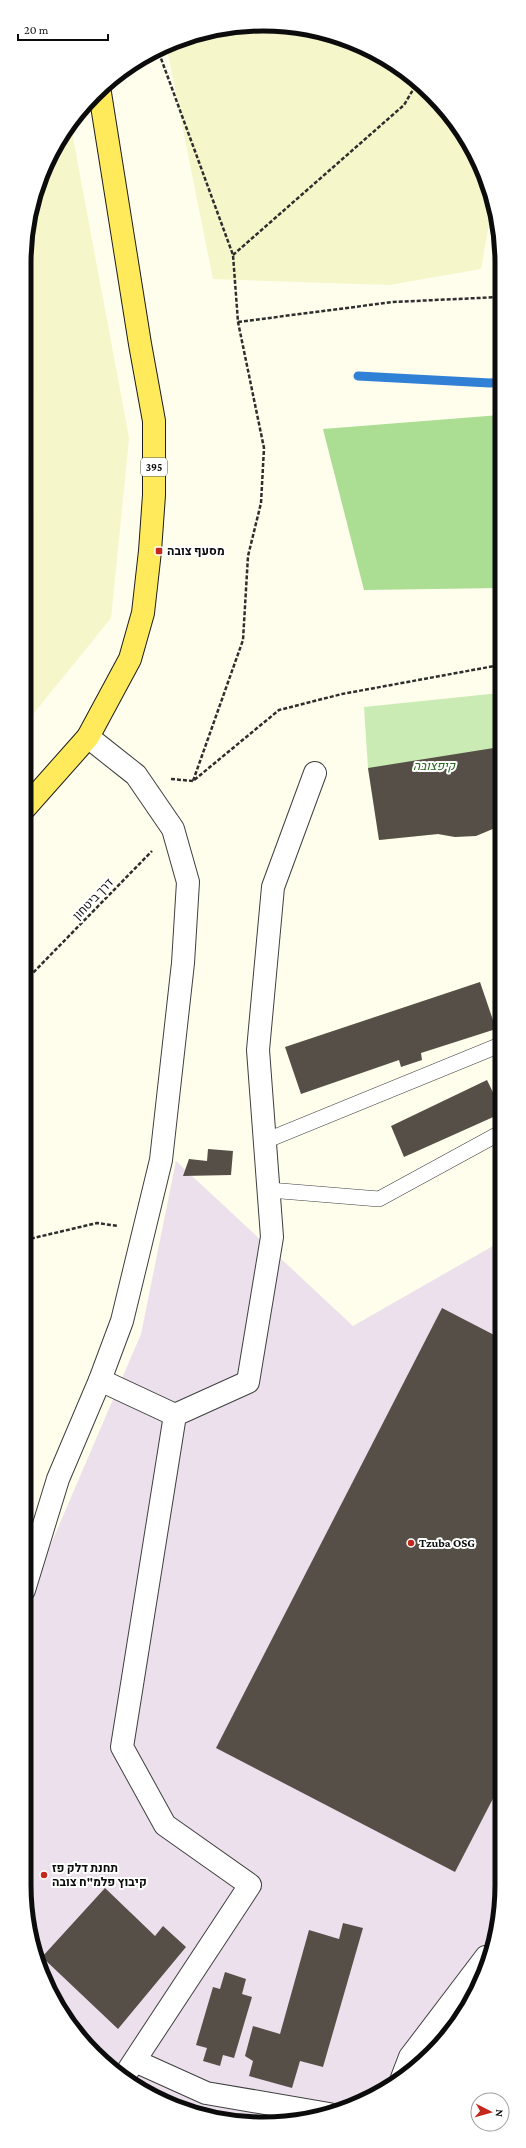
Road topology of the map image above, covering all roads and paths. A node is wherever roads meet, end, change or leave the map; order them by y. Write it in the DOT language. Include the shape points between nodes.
graph roads {
  1 [pos="159,56"];
  2 [pos="414,88"];
  3 [pos="101,98"];
  4 [pos="233,255"];
  5 [pos="495,296"];
  6 [pos="238,322"];
  7 [pos="495,666"];
  8 [pos="88,737"];
  9 [pos="315,773"];
  10 [pos="31,801"];
  11 [pos="173,829"];
  12 [pos="31,975"];
  13 [pos="495,1047"];
  14 [pos="495,1136"];
  15 [pos="265,1141"];
  16 [pos="269,1190"];
  17 [pos="143,1230"];
  18 [pos="31,1239"];
  19 [pos="100,1380"];
  20 [pos="175,1415"];
  21 [pos="31,1567"];
  22 [pos="482,1962"];
  23 [pos="406,2067"];
  24 [pos="130,2068"];
  25 [pos="314,2111"];
  1 -- 4 [label="path"];
  2 -- 4 [label="path" via="404,105"];
  3 -- 8 [label="main road, 395" via="154,421 154,495 141,620 130,659"];
  4 -- 6 [label="path"];
  5 -- 6 [label="path" via="393,302"];
  6 -- 7 [label="path" via="264,448 261,503 248,556 243,640 193,782 279,710 342,694"];
  8 -- 10 [label="main road, 395"];
  8 -- 11 [label="street" via="136,776"];
  9 -- 15 [label="street" via="272,887 258,1050"];
  11 -- 12 [label="path, דרך ביטחון"];
  11 -- 17 [label="street" via="188,882 183,963 161,1160"];
  13 -- 15 [label="lane"];
  14 -- 16 [label="lane" via="379,1199"];
  15 -- 16 [label="street"];
  16 -- 20 [label="street" via="272,1237 248,1382"];
  17 -- 18 [label="path" via="97,1223"];
  17 -- 19 [label="street" via="122,1321"];
  19 -- 20 [label="street"];
  19 -- 21 [label="street" via="58,1479"];
  20 -- 24 [label="street" via="122,1747 165,1825 250,1885"];
  22 -- 23 [label="street" via="410,2057"];
  24 -- 25 [label="street" via="206,2093"];
}
